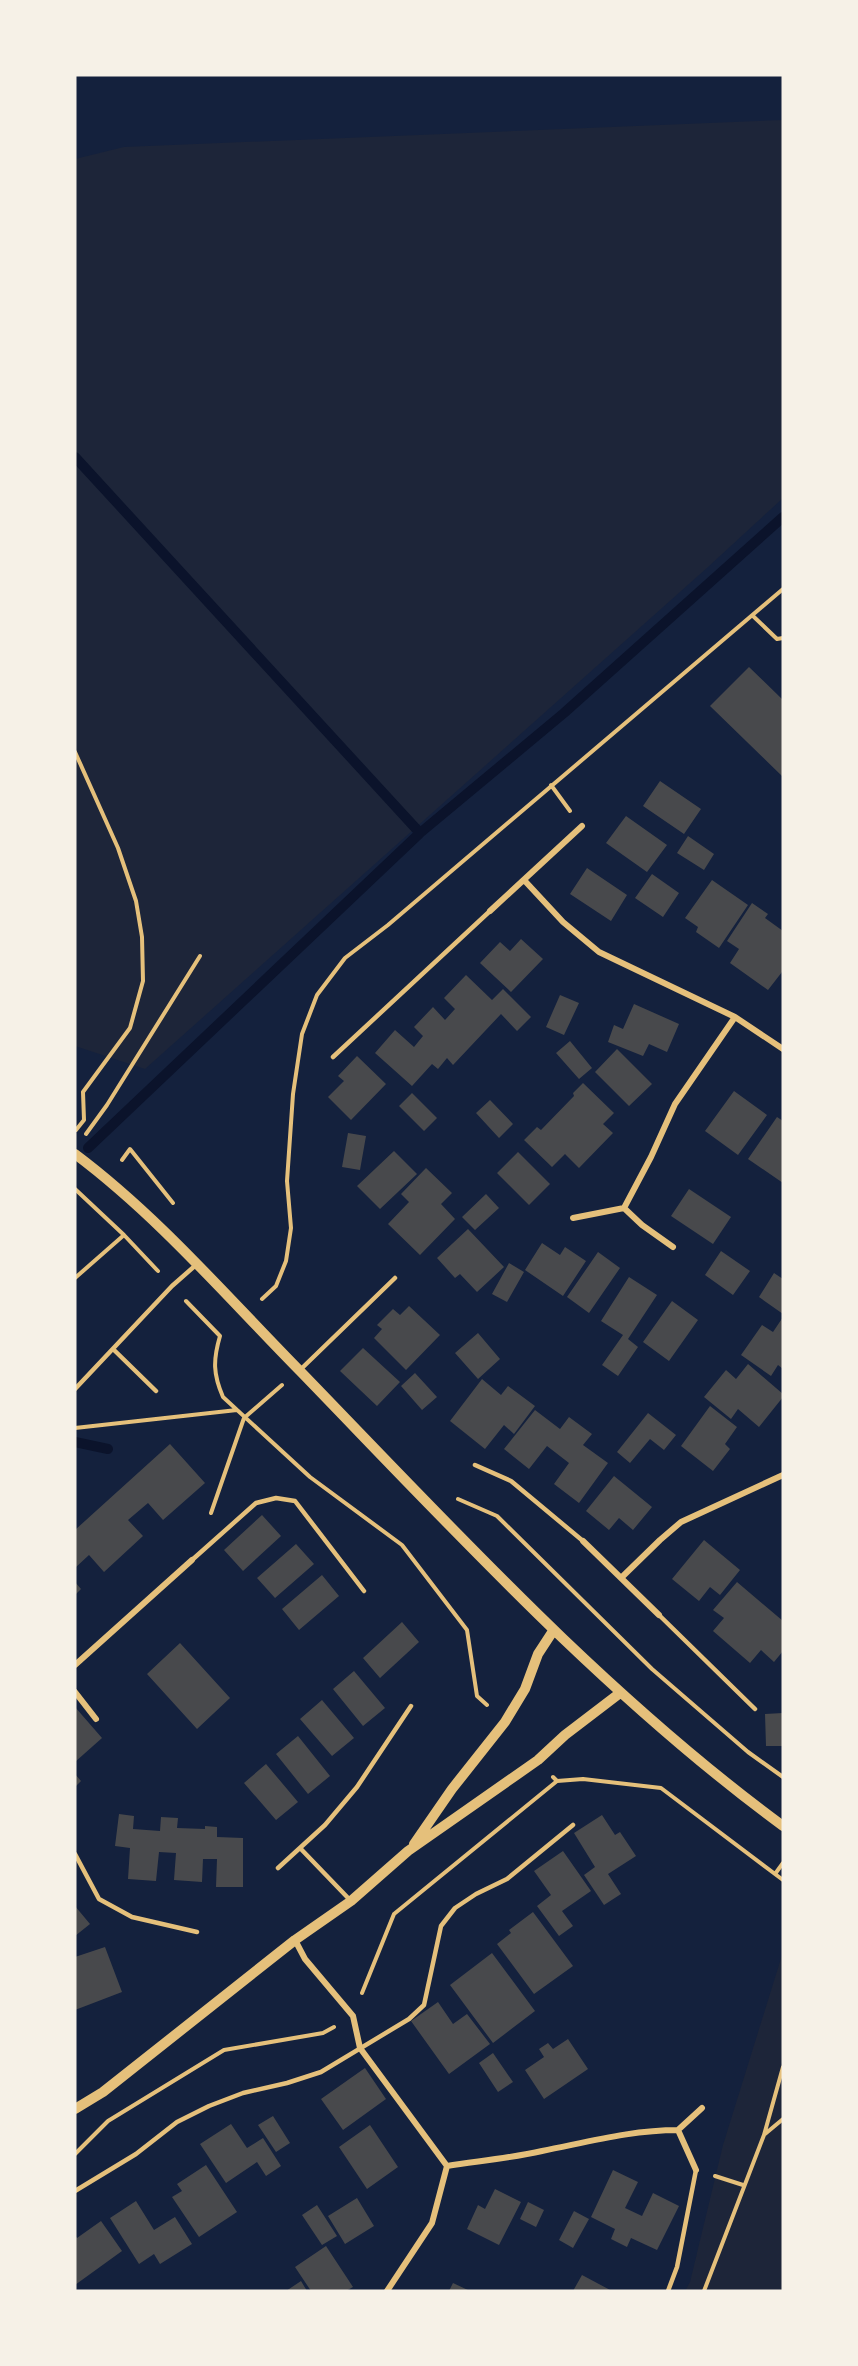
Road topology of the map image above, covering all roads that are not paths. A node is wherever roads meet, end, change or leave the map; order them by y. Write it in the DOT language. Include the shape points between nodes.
graph roads {
  1 [pos="582,826"];
  2 [pos="524,880"];
  3 [pos="490,911"];
  4 [pos="735,1017"];
  5 [pos="783,1049"];
  6 [pos="333,1057"];
  7 [pos="75,1154"];
  8 [pos="624,1208"];
  9 [pos="573,1218"];
  10 [pos="673,1247"];
  11 [pos="198,1263"];
  12 [pos="396,1278"];
  13 [pos="113,1349"];
  14 [pos="299,1370"];
  15 [pos="75,1389"];
  16 [pos="156,1391"];
  17 [pos="475,1465"];
  18 [pos="783,1475"];
  19 [pos="583,1541"];
  20 [pos="192,1560"];
  21 [pos="621,1578"];
  22 [pos="364,1591"];
  23 [pos="659,1615"];
  24 [pos="553,1631"];
  25 [pos="75,1665"];
  26 [pos="75,1692"];
  27 [pos="620,1693"];
  28 [pos="411,1706"];
  29 [pos="755,1710"];
  30 [pos="96,1719"];
  31 [pos="573,1826"];
  32 [pos="783,1826"];
  33 [pos="300,1848"];
  34 [pos="408,1851"];
  35 [pos="75,1854"];
  36 [pos="278,1868"];
  37 [pos="351,1901"];
  38 [pos="197,1932"];
  39 [pos="295,1940"];
  40 [pos="360,2048"];
  41 [pos="702,2108"];
  42 [pos="75,2109"];
  43 [pos="678,2130"];
  44 [pos="447,2166"];
  45 [pos="696,2170"];
  46 [pos="75,2191"];
  47 [pos="387,2291"];
  48 [pos="669,2291"];
  1 -- 2 [label="street"];
  2 -- 3 [label="street"];
  2 -- 4 [label="street" via="563,922 599,952"];
  3 -- 6 [label="lane"];
  4 -- 5 [label="street"];
  4 -- 8 [label="street" via="675,1104"];
  7 -- 11 [label="street" via="108,1179"];
  8 -- 9 [label="street"];
  8 -- 10 [label="street"];
  11 -- 13 [label="lane"];
  11 -- 14 [label="street"];
  12 -- 14 [label="lane"];
  13 -- 15 [label="lane"];
  13 -- 16 [label="lane"];
  14 -- 24 [label="street"];
  17 -- 19 [label="lane" via="511,1481"];
  18 -- 21 [label="street" via="681,1522"];
  19 -- 21 [label="street"];
  20 -- 22 [label="lane" via="256,1503 276,1498 295,1501"];
  20 -- 25 [label="street"];
  21 -- 23 [label="street"];
  23 -- 29 [label="lane"];
  24 -- 27 [label="street"];
  24 -- 34 [label="street" via="505,1722"];
  26 -- 30 [label="street"];
  27 -- 32 [label="street"];
  27 -- 34 [label="street" via="538,1760"];
  28 -- 33 [label="lane" via="357,1787"];
  31 -- 40 [label="lane" via="507,1879 455,1908 441,1926 424,2005 409,2019"];
  33 -- 36 [label="lane"];
  33 -- 37 [label="lane"];
  34 -- 37 [label="street"];
  35 -- 38 [label="lane" via="99,1899 132,1917"];
  37 -- 39 [label="street"];
  39 -- 40 [label="street" via="305,1959 353,2016"];
  39 -- 42 [label="street" via="103,2092"];
  40 -- 44 [label="street"];
  40 -- 46 [label="lane" via="321,2072 243,2093 177,2122 136,2154"];
  41 -- 43 [label="street"];
  43 -- 44 [label="street" via="620,2135"];
  43 -- 45 [label="street"];
  44 -- 47 [label="street" via="432,2223"];
  45 -- 48 [label="lane"];
}
